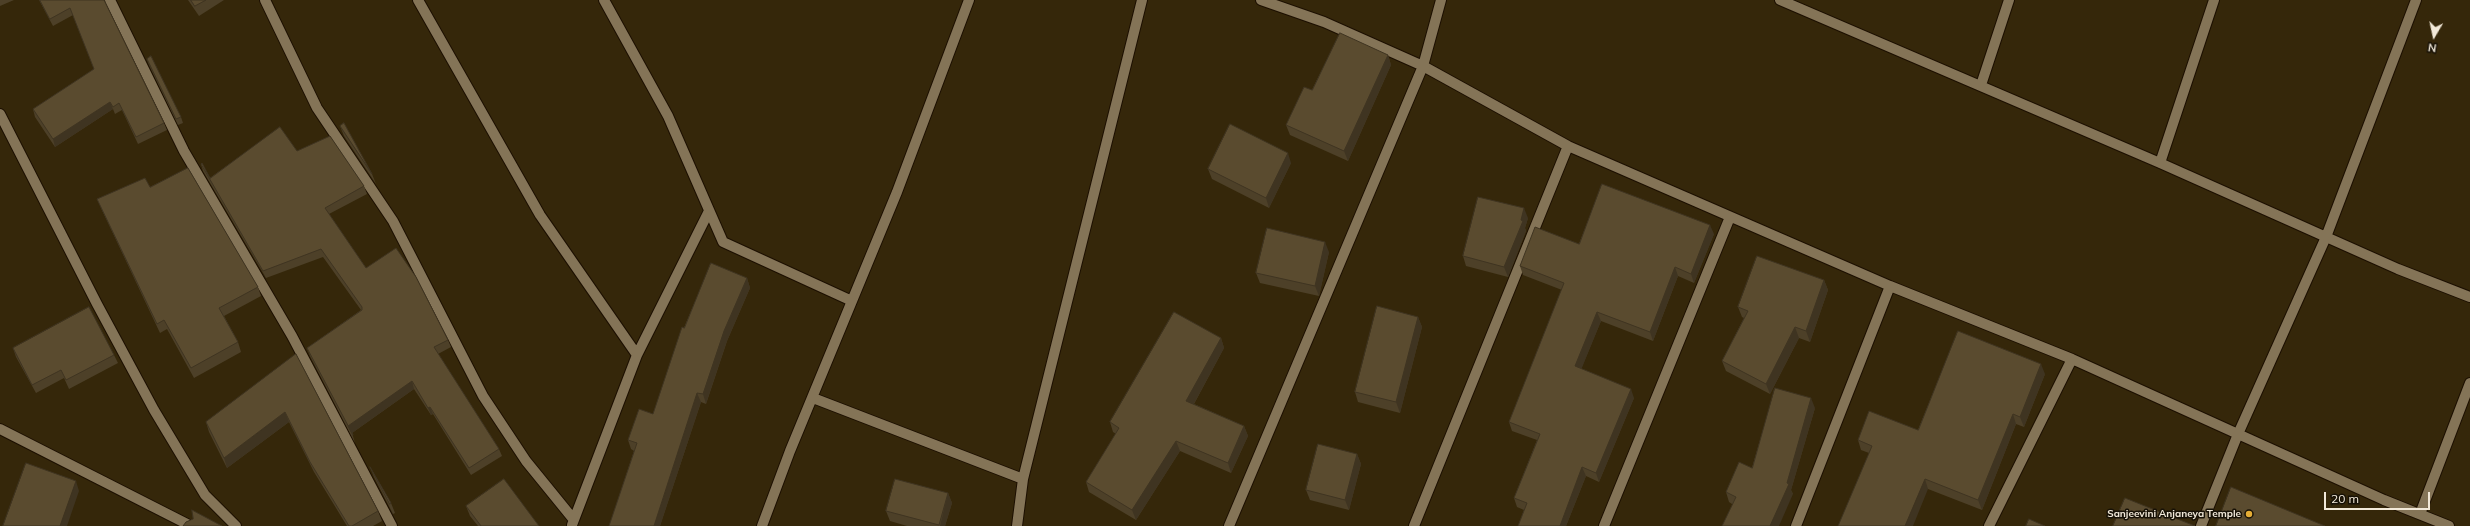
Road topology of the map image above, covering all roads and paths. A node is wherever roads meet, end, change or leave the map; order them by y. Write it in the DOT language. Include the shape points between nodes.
graph roads {
  1 [pos="110,0"];
  2 [pos="265,0"];
  3 [pos="418,0"];
  4 [pos="604,0"];
  5 [pos="969,0"];
  6 [pos="1142,0"];
  7 [pos="1261,0"];
  8 [pos="1441,0"];
  9 [pos="1780,0"];
  10 [pos="2009,0"];
  11 [pos="2214,0"];
  12 [pos="2416,0"];
  13 [pos="1423,66"];
  14 [pos="1981,85"];
  15 [pos="0,114"];
  16 [pos="1568,146"];
  17 [pos="2160,163"];
  18 [pos="709,211"];
  19 [pos="1730,217"];
  20 [pos="2326,237"];
  21 [pos="1890,286"];
  22 [pos="2470,297"];
  23 [pos="852,301"];
  24 [pos="637,355"];
  25 [pos="2072,359"];
  26 [pos="2470,383"];
  27 [pos="812,398"];
  28 [pos="0,429"];
  29 [pos="2238,434"];
  30 [pos="1023,479"];
  31 [pos="2420,514"];
  32 [pos="573,523"];
  33 [pos="191,526"];
  34 [pos="236,526"];
  35 [pos="392,526"];
  36 [pos="762,526"];
  37 [pos="1017,526"];
  38 [pos="1229,526"];
  39 [pos="1414,526"];
  40 [pos="1604,526"];
  41 [pos="1796,526"];
  42 [pos="1989,526"];
  43 [pos="2201,526"];
  44 [pos="2449,526"];
  1 -- 35 [label="street" via="184,151 292,336"];
  2 -- 32 [label="street" via="317,108 393,221 483,396 526,461"];
  3 -- 24 [label="street" via="540,216"];
  4 -- 18 [label="street" via="668,116"];
  5 -- 23 [label="street" via="898,192"];
  6 -- 30 [label="street"];
  7 -- 13 [label="street" via="1324,22"];
  8 -- 13 [label="street"];
  9 -- 14 [label="street"];
  10 -- 14 [label="street"];
  11 -- 17 [label="street"];
  12 -- 20 [label="street"];
  13 -- 16 [label="street"];
  13 -- 38 [label="street"];
  14 -- 17 [label="street"];
  15 -- 34 [label="street" via="154,410 205,495"];
  16 -- 19 [label="street"];
  16 -- 39 [label="street"];
  17 -- 20 [label="street"];
  18 -- 23 [label="street" via="723,242"];
  18 -- 24 [label="street"];
  19 -- 21 [label="street"];
  19 -- 40 [label="street"];
  20 -- 22 [label="street" via="2398,270"];
  20 -- 29 [label="street"];
  21 -- 25 [label="street"];
  21 -- 41 [label="street"];
  23 -- 27 [label="street"];
  24 -- 32 [label="street"];
  25 -- 29 [label="street"];
  25 -- 42 [label="street"];
  26 -- 31 [label="street"];
  27 -- 30 [label="street"];
  27 -- 36 [label="street"];
  28 -- 33 [label="street"];
  29 -- 31 [label="street"];
  29 -- 43 [label="street"];
  30 -- 37 [label="street"];
  31 -- 44 [label="street"];
}
